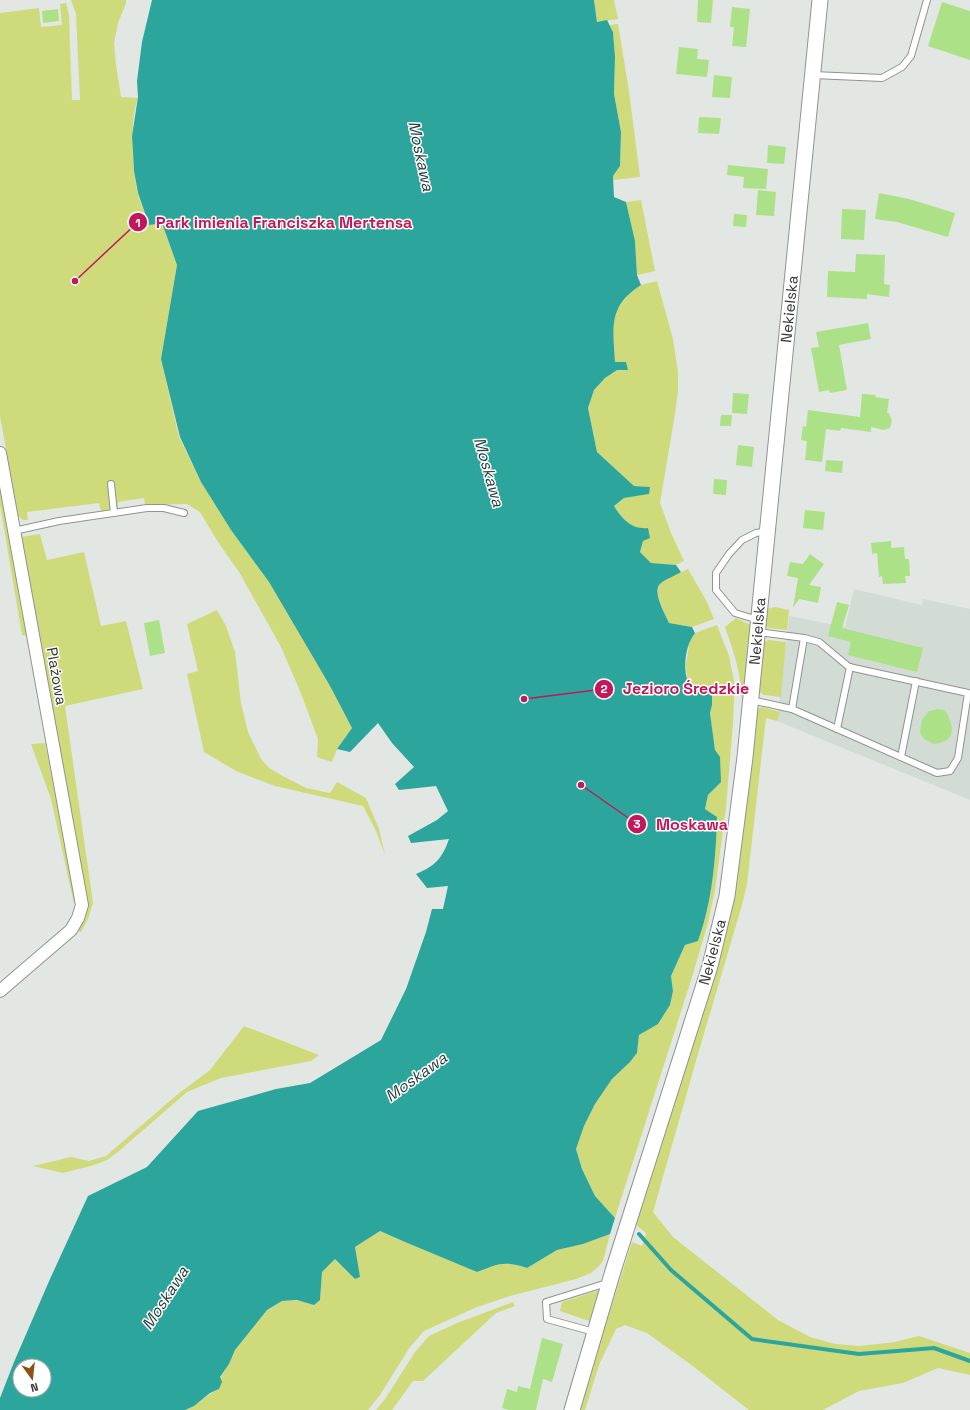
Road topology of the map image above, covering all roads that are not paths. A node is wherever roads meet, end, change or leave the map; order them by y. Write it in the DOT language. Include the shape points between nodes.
graph roads {
  1 [pos="820,0"];
  2 [pos="927,0"];
  3 [pos="813,75"];
  4 [pos="0,453"];
  5 [pos="111,484"];
  6 [pos="114,513"];
  7 [pos="184,514"];
  8 [pos="14,531"];
  9 [pos="767,531"];
  10 [pos="757,626"];
  11 [pos="804,638"];
  12 [pos="850,667"];
  13 [pos="916,681"];
  14 [pos="750,700"];
  15 [pos="792,709"];
  16 [pos="837,729"];
  17 [pos="901,757"];
  18 [pos="0,991"];
  19 [pos="612,1277"];
  20 [pos="595,1332"];
  21 [pos="572,1410"];
  1 -- 3 [label="street, Nekielska"];
  2 -- 3 [label="lane" via="911,56 902,67 882,78"];
  3 -- 9 [label="street, Nekielska"];
  4 -- 8 [label="street, Plażowa"];
  5 -- 6 [label="lane"];
  6 -- 7 [label="lane" via="164,508"];
  6 -- 8 [label="lane"];
  8 -- 18 [label="street, Plażowa" via="82,905 71,930"];
  9 -- 10 [label="street, Nekielska"];
  9 -- 10 [label="lane" via="742,540 716,573 716,590 735,613"];
  10 -- 11 [label="lane"];
  10 -- 14 [label="street, Nekielska"];
  11 -- 12 [label="lane" via="819,642"];
  11 -- 15 [label="lane"];
  12 -- 13 [label="lane"];
  12 -- 16 [label="lane"];
  13 -- 17 [label="lane"];
  13 -- 17 [label="lane" via="968,693 958,758 950,771 937,773"];
  14 -- 15 [label="lane"];
  14 -- 19 [label="street, Nekielska" via="740,804 727,896 710,966"];
  15 -- 16 [label="lane"];
  16 -- 17 [label="lane"];
  19 -- 20 [label="street, Nekielska"];
  19 -- 20 [label="lane" via="546,1302 547,1320"];
  20 -- 21 [label="street, Nekielska"];
}
